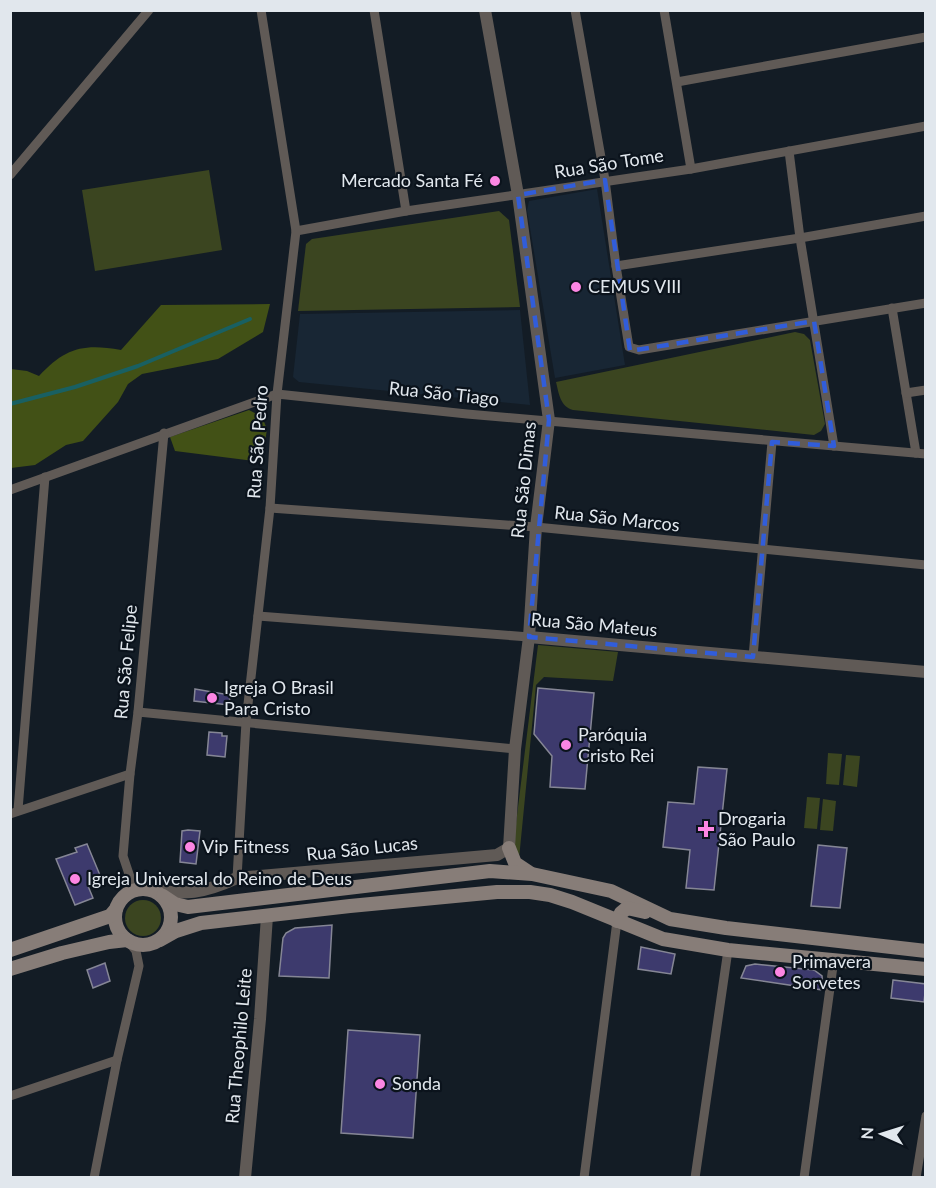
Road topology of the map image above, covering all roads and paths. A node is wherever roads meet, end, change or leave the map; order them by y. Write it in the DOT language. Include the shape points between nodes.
graph roads {
  1 [pos="149,10"];
  2 [pos="261,10"];
  3 [pos="374,10"];
  4 [pos="485,10"];
  5 [pos="575,10"];
  6 [pos="664,10"];
  7 [pos="926,37"];
  8 [pos="677,82"];
  9 [pos="926,126"];
  10 [pos="789,151"];
  11 [pos="691,169"];
  12 [pos="10,175"];
  13 [pos="605,180"];
  14 [pos="518,195"];
  15 [pos="406,211"];
  16 [pos="926,216"];
  17 [pos="296,231"];
  18 [pos="800,238"];
  19 [pos="616,266"];
  20 [pos="926,303"];
  21 [pos="892,308"];
  22 [pos="814,321"];
  23 [pos="926,390"];
  24 [pos="906,393"];
  25 [pos="277,394"];
  26 [pos="549,420"];
  27 [pos="164,433"];
  28 [pos="772,442"];
  29 [pos="834,446"];
  30 [pos="921,454"];
  31 [pos="45,477"];
  32 [pos="10,490"];
  33 [pos="270,508"];
  34 [pos="536,527"];
  35 [pos="761,550"];
  36 [pos="926,565"];
  37 [pos="258,616"];
  38 [pos="529,637"];
  39 [pos="753,657"];
  40 [pos="926,672"];
  41 [pos="138,712"];
  42 [pos="246,722"];
  43 [pos="515,749"];
  44 [pos="130,774"];
  45 [pos="14,812"];
  46 [pos="509,848"];
  47 [pos="491,872"];
  48 [pos="532,874"];
  49 [pos="237,878"];
  50 [pos="144,889"];
  51 [pos="163,896"];
  52 [pos="249,899"];
  53 [pos="116,909"];
  54 [pos="267,916"];
  55 [pos="664,917"];
  56 [pos="617,921"];
  57 [pos="726,928"];
  58 [pos="127,940"];
  59 [pos="160,940"];
  60 [pos="686,942"];
  61 [pos="10,950"];
  62 [pos="728,950"];
  63 [pos="926,951"];
  64 [pos="834,959"];
  65 [pos="10,969"];
  66 [pos="926,969"];
  67 [pos="117,1060"];
  68 [pos="10,1096"];
  69 [pos="926,1116"];
  70 [pos="94,1178"];
  71 [pos="245,1178"];
  72 [pos="584,1178"];
  73 [pos="695,1178"];
  74 [pos="804,1178"];
  75 [pos="915,1178"];
  1 -- 12 [label="street"];
  2 -- 17 [label="street, Rua São Pedro"];
  3 -- 15 [label="street"];
  4 -- 14 [label="street, Rua São Dimas"];
  5 -- 13 [label="street"];
  6 -- 8 [label="street"];
  7 -- 8 [label="street"];
  8 -- 11 [label="street"];
  9 -- 10 [label="street, Rua São Tome"];
  10 -- 11 [label="street, Rua São Tome"];
  10 -- 18 [label="street"];
  11 -- 13 [label="street, Rua São Tome"];
  13 -- 14 [label="street, Rua São Tome"];
  13 -- 19 [label="street"];
  14 -- 15 [label="street, Rua São Tome"];
  14 -- 26 [label="street, Rua São Dimas"];
  15 -- 17 [label="street, Rua São Tome"];
  16 -- 18 [label="street"];
  17 -- 25 [label="street, Rua São Pedro"];
  18 -- 19 [label="street"];
  18 -- 22 [label="street"];
  19 -- 22 [label="street" via="629,347 639,350"];
  20 -- 21 [label="street"];
  21 -- 22 [label="street"];
  21 -- 24 [label="street"];
  22 -- 29 [label="street"];
  23 -- 24 [label="street"];
  24 -- 30 [label="street"];
  25 -- 26 [label="street, Rua São Tiago"];
  25 -- 27 [label="street, Rua São Tiago"];
  25 -- 33 [label="street, Rua São Pedro"];
  26 -- 28 [label="street, Rua São Tiago"];
  26 -- 34 [label="street, Rua São Dimas"];
  27 -- 31 [label="street, Rua São Tiago"];
  27 -- 41 [label="street, Rua São Felipe"];
  28 -- 29 [label="street, Rua São Tiago"];
  28 -- 35 [label="street"];
  29 -- 30 [label="street, Rua São Tiago"];
  31 -- 32 [label="street, Rua São Tiago"];
  31 -- 45 [label="street"];
  33 -- 34 [label="street, Rua São Marcos"];
  33 -- 37 [label="street, Rua São Pedro"];
  34 -- 35 [label="street, Rua São Marcos"];
  34 -- 38 [label="street, Rua São Dimas"];
  35 -- 36 [label="street, Rua São Marcos"];
  35 -- 39 [label="street"];
  37 -- 38 [label="street, Rua São Mateus"];
  37 -- 42 [label="street, Rua São Pedro"];
  38 -- 39 [label="street, Rua São Mateus"];
  38 -- 43 [label="street, Rua São Dimas"];
  39 -- 40 [label="street, Rua São Mateus"];
  41 -- 42 [label="street"];
  41 -- 44 [label="street, Rua São Felipe"];
  42 -- 43 [label="street"];
  42 -- 49 [label="street, Rua São Pedro"];
  43 -- 46 [label="street, Rua São Dimas"];
  44 -- 45 [label="street"];
  44 -- 50 [label="street, Rua São Felipe" via="123,856 130,877"];
  46 -- 47 [label="main road"];
  46 -- 48 [label="main road" via="515,863"];
  46 -- 49 [label="street, Rua São Lucas" via="497,855"];
  47 -- 48 [label="main road"];
  47 -- 52 [label="main road"];
  48 -- 55 [label="main road" via="611,891"];
  49 -- 50 [label="street, Rua São Lucas" via="198,893"];
  50 -- 51 [label="main road"];
  50 -- 53 [label="main road" via="126,895"];
  51 -- 52 [label="main road" via="184,907"];
  51 -- 59 [label="main road" via="172,916"];
  52 -- 54 [label="main road" via="260,902"];
  53 -- 58 [label="main road" via="117,927"];
  53 -- 61 [label="main road" via="110,916"];
  54 -- 56 [label="main road" via="530,892 572,902"];
  54 -- 59 [label="main road" via="201,923"];
  54 -- 71 [label="street, Rua Theophilo Leite"];
  55 -- 56 [label="main road" via="630,908 623,910"];
  55 -- 57 [label="main road"];
  56 -- 60 [label="main road" via="663,939"];
  56 -- 72 [label="street"];
  57 -- 60 [label="main road" via="729,942"];
  57 -- 63 [label="main road"];
  58 -- 59 [label="main road" via="144,946"];
  58 -- 65 [label="main road" via="62,952"];
  58 -- 67 [label="street" via="136,951 139,966"];
  60 -- 62 [label="main road"];
  62 -- 64 [label="main road"];
  62 -- 73 [label="street"];
  64 -- 66 [label="main road"];
  64 -- 74 [label="street"];
  67 -- 68 [label="street"];
  67 -- 70 [label="street"];
  69 -- 75 [label="street"];
}
